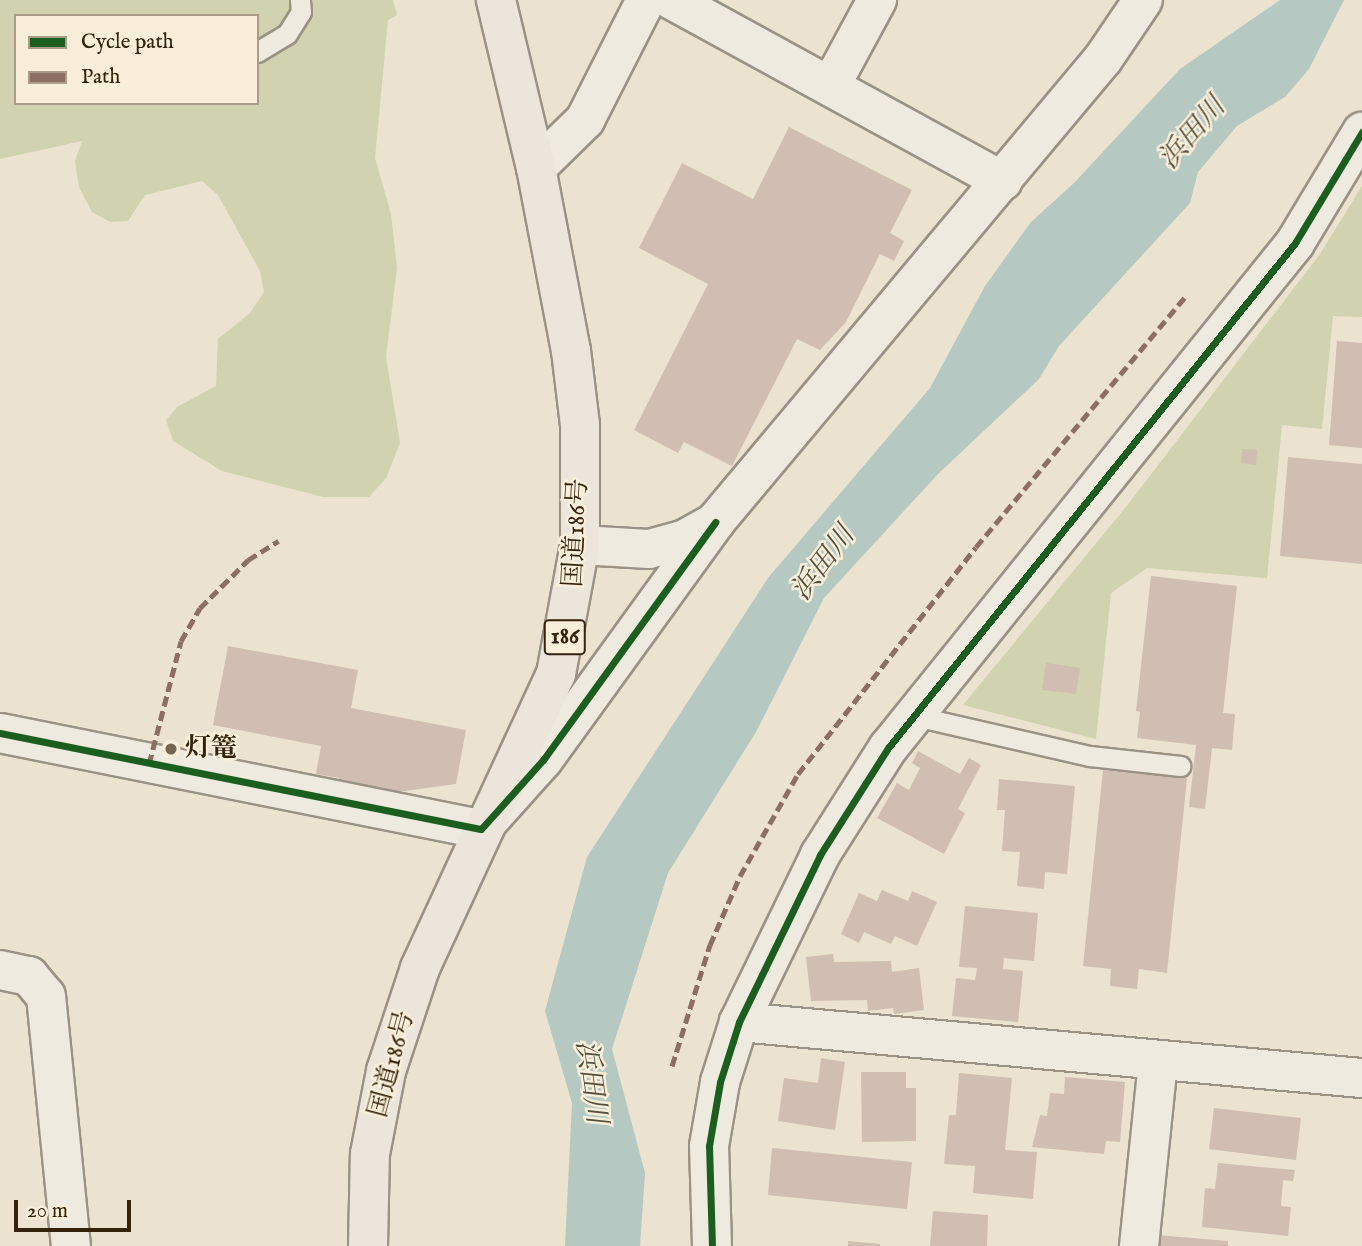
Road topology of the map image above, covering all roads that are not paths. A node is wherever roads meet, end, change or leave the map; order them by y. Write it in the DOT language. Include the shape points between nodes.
graph roads {
  1 [pos="300,0"];
  2 [pos="496,0"];
  3 [pos="646,0"];
  4 [pos="672,0"];
  5 [pos="877,0"];
  6 [pos="1143,0"];
  7 [pos="259,51"];
  8 [pos="831,85"];
  9 [pos="1362,132"];
  10 [pos="536,168"];
  11 [pos="1003,181"];
  12 [pos="715,522"];
  13 [pos="580,545"];
  14 [pos="915,716"];
  15 [pos="0,733"];
  16 [pos="1180,766"];
  17 [pos="481,829"];
  18 [pos="0,970"];
  19 [pos="739,1022"];
  20 [pos="1158,1061"];
  21 [pos="1362,1078"];
  22 [pos="71,1246"];
  23 [pos="368,1246"];
  24 [pos="712,1246"];
  25 [pos="1139,1246"];
  1 -- 7 [label="lane" via="301,12 287,34"];
  2 -- 10 [label="highway, 国道186号 / 186"];
  3 -- 10 [label="street" via="585,120"];
  4 -- 8 [label="street"];
  5 -- 8 [label="street"];
  6 -- 11 [label="street" via="1103,59"];
  8 -- 11 [label="street"];
  9 -- 14 [label="street" via="1295,243 1229,330"];
  10 -- 13 [label="highway, 国道186号 / 186" via="580,425"];
  11 -- 12 [label="street"];
  12 -- 13 [label="street" via="683,540 649,549"];
  12 -- 17 [label="street" via="543,760"];
  13 -- 17 [label="highway, 国道186号 / 186" via="556,674"];
  14 -- 16 [label="lane" via="1090,756"];
  14 -- 19 [label="street" via="888,748 820,855"];
  15 -- 17 [label="street"];
  17 -- 23 [label="highway, 国道186号 / 186" via="420,968 386,1071 370,1154"];
  18 -- 22 [label="street" via="29,976 46,996"];
  19 -- 20 [label="street"];
  19 -- 24 [label="street" via="720,1082 709,1146"];
  20 -- 21 [label="street"];
  20 -- 25 [label="street"];
}
